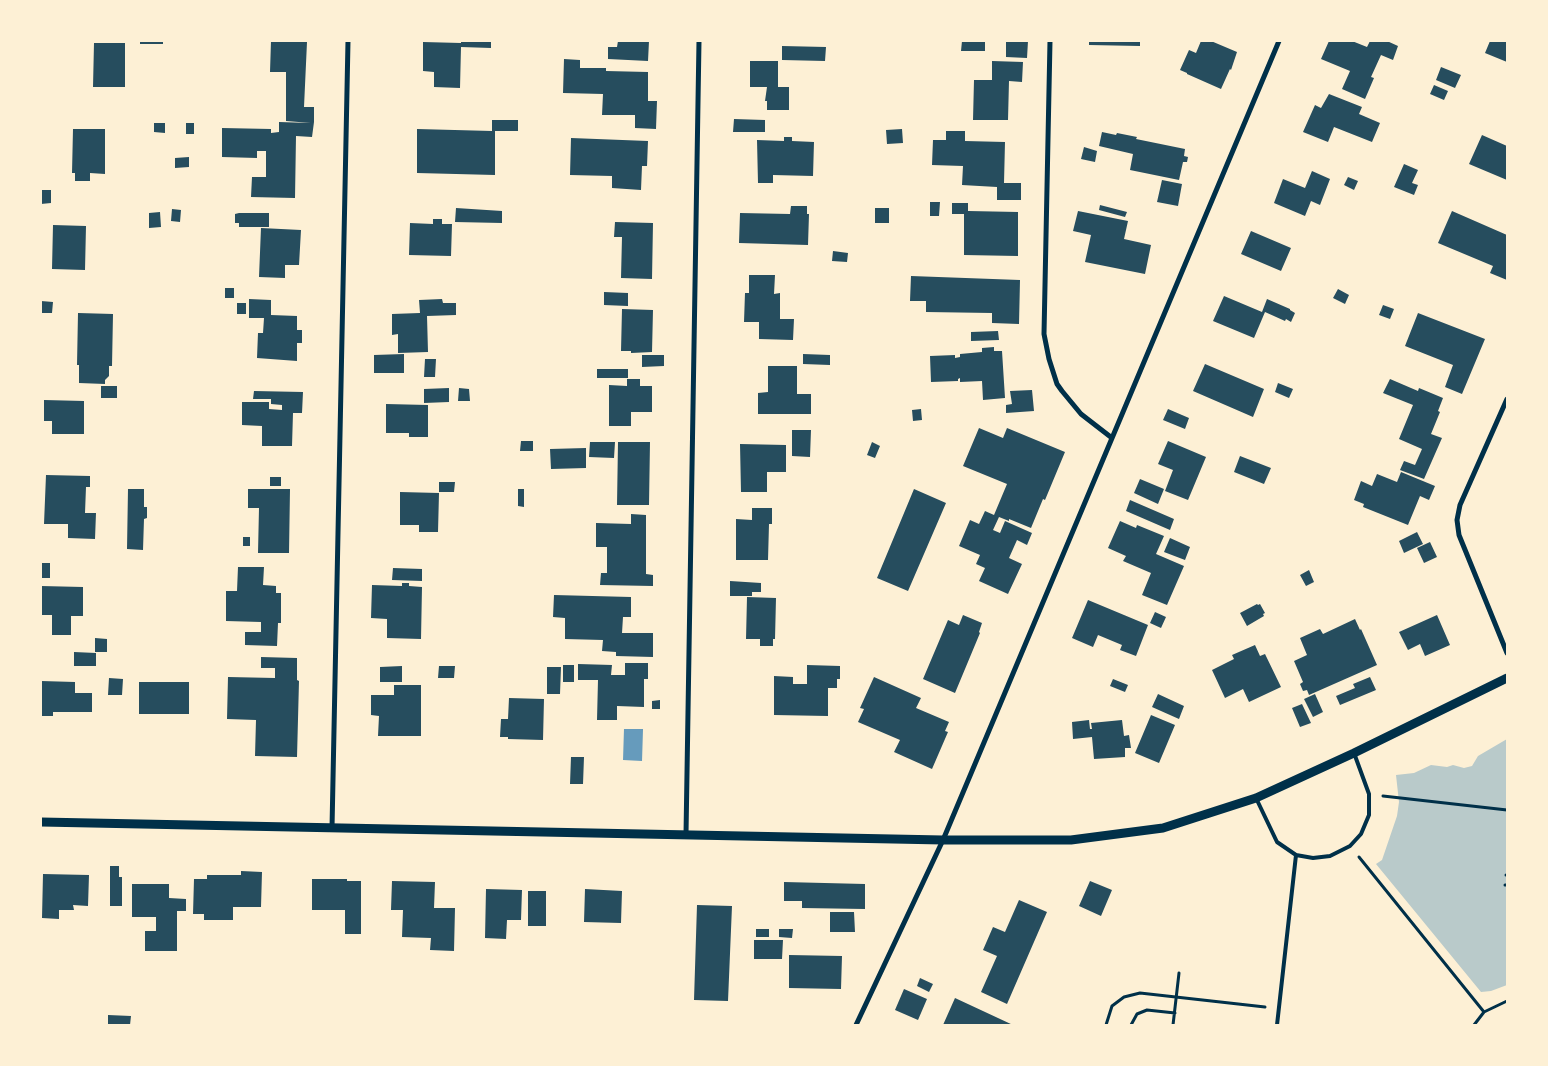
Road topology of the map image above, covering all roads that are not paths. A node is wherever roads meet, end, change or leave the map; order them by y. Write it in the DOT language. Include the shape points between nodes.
graph roads {
  1 [pos="348,41"];
  2 [pos="698,41"];
  3 [pos="1050,41"];
  4 [pos="1279,41"];
  5 [pos="1507,400"];
  6 [pos="1112,438"];
  7 [pos="1507,653"];
  8 [pos="1507,678"];
  9 [pos="1354,753"];
  10 [pos="1256,798"];
  11 [pos="41,822"];
  12 [pos="332,828"];
  13 [pos="686,834"];
  14 [pos="944,840"];
  15 [pos="1296,855"];
  16 [pos="856,1025"];
  17 [pos="1277,1025"];
  1 -- 12 [label="street"];
  2 -- 13 [label="street"];
  3 -- 6 [label="street" via="1044,334 1062,391 1081,414"];
  4 -- 6 [label="street"];
  5 -- 7 [label="street" via="1460,505 1457,520 1459,535"];
  6 -- 14 [label="street"];
  8 -- 9 [label="street"];
  9 -- 10 [label="street"];
  9 -- 15 [label="lane" via="1369,794 1369,815 1361,834 1350,846 1330,856"];
  10 -- 14 [label="street" via="1163,828 1064,840"];
  10 -- 15 [label="lane" via="1277,842"];
  11 -- 12 [label="street"];
  12 -- 13 [label="street"];
  13 -- 14 [label="street"];
  14 -- 16 [label="street"];
  15 -- 17 [label="lane"];
}
